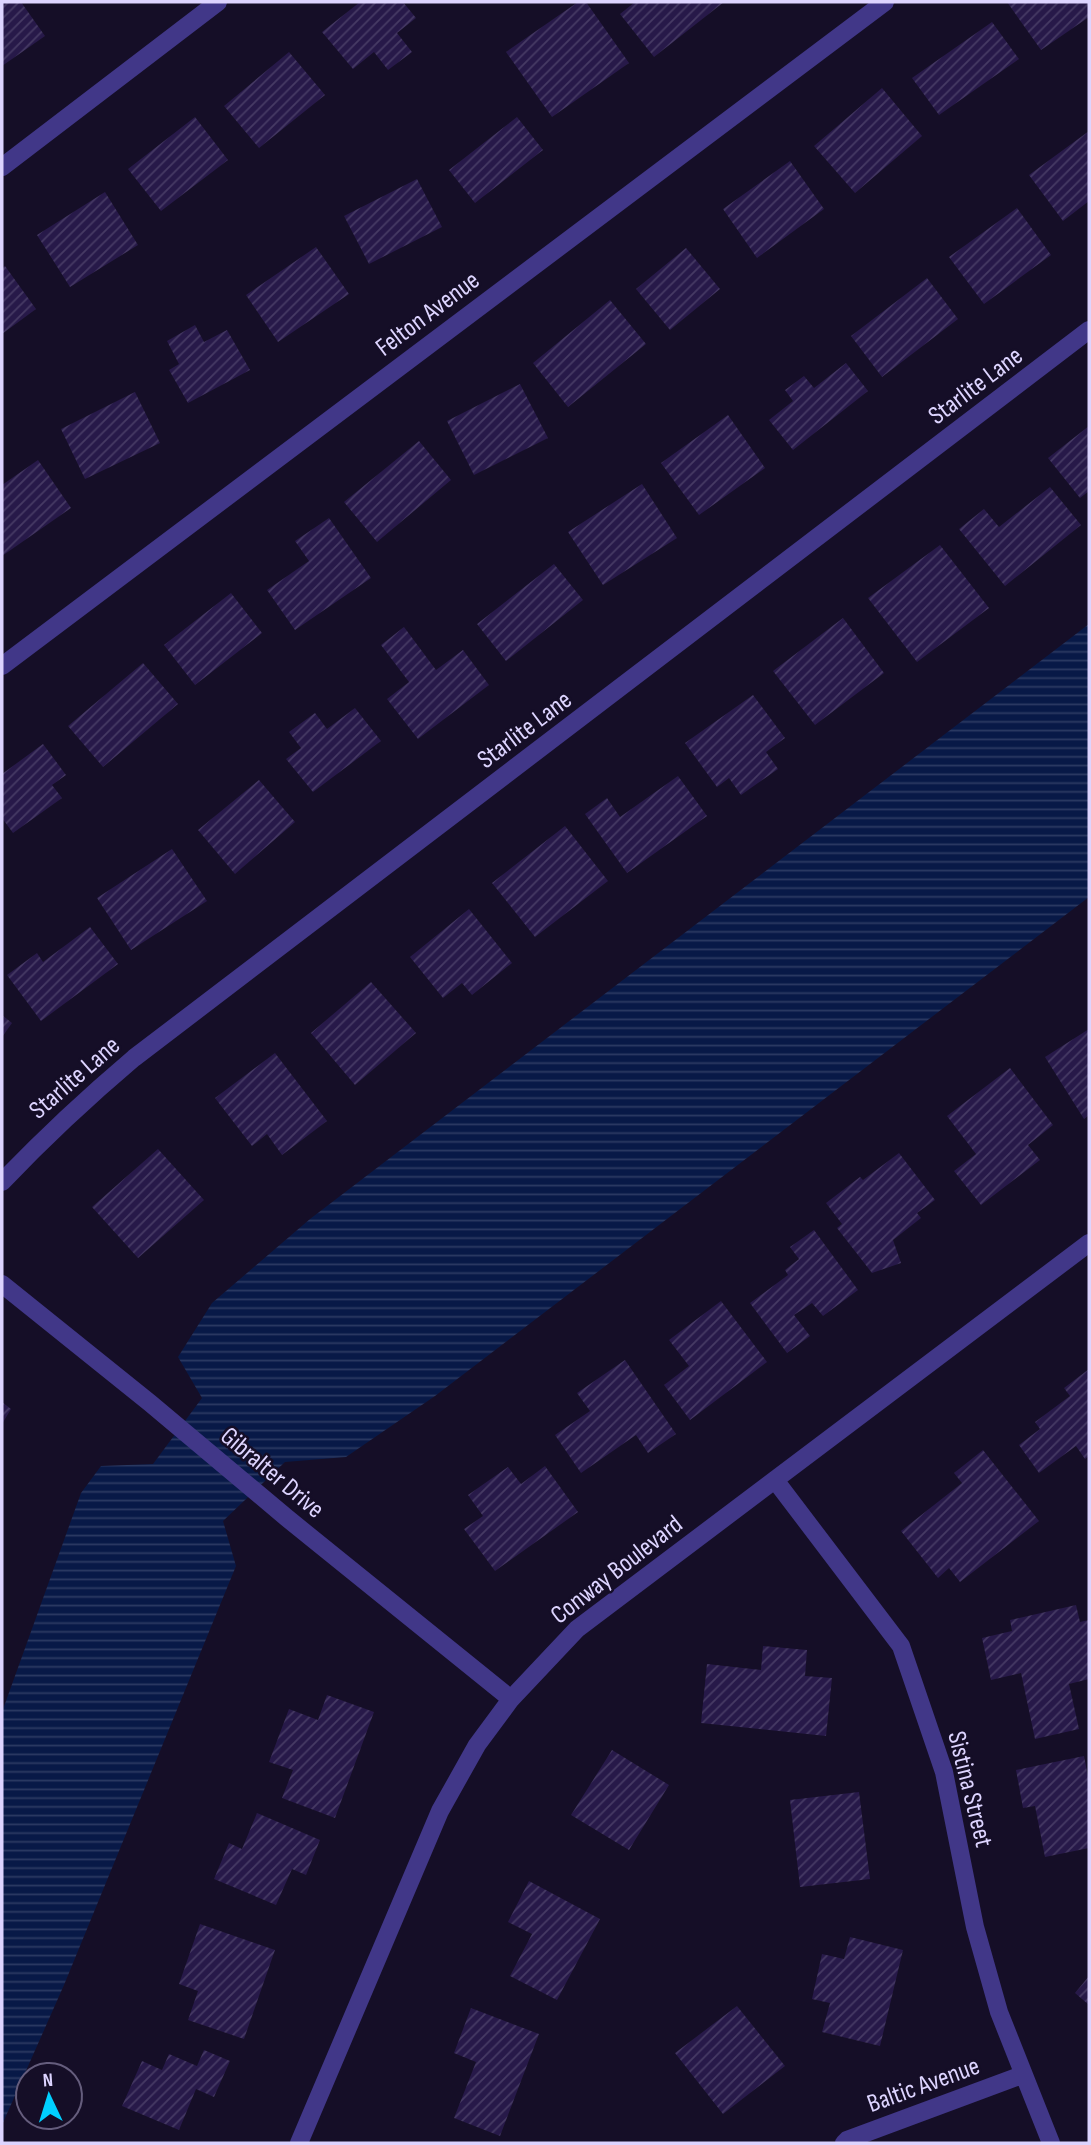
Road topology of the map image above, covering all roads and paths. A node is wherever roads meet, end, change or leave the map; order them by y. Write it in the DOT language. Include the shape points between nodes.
graph roads {
  1 [pos="218,2"];
  2 [pos="885,2"];
  3 [pos="2,167"];
  4 [pos="1089,331"];
  5 [pos="2,666"];
  6 [pos="2,1182"];
  7 [pos="1089,1243"];
  8 [pos="2,1284"];
  9 [pos="775,1480"];
  10 [pos="512,1699"];
  11 [pos="1023,2075"];
  12 [pos="299,2143"];
  13 [pos="844,2143"];
  14 [pos="1051,2143"];
  1 -- 3 [label="street"];
  2 -- 5 [label="street, Felton Avenue"];
  4 -- 6 [label="street, Starlite Lane" via="134,1058"];
  7 -- 9 [label="street, Conway Boulevard"];
  8 -- 10 [label="street, Gibralter Drive"];
  9 -- 10 [label="street, Conway Boulevard" via="577,1629"];
  9 -- 11 [label="street, Sistina Street" via="901,1646 944,1772 975,1927"];
  10 -- 12 [label="street, Conway Boulevard" via="477,1745 440,1811"];
  11 -- 13 [label="street, Baltic Avenue"];
  11 -- 14 [label="street, Sistina Street"];
}
